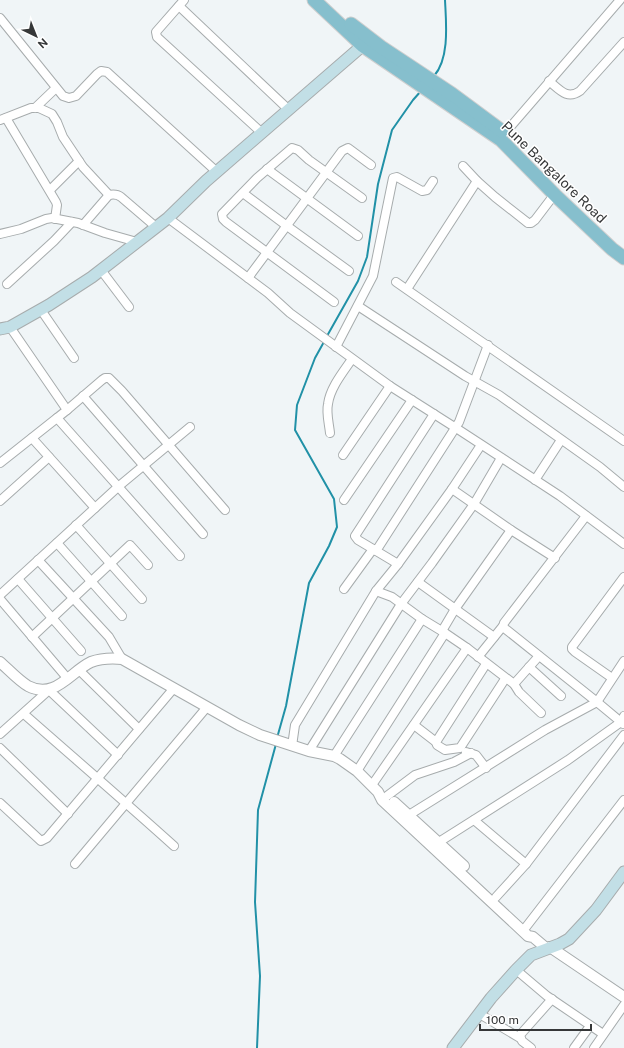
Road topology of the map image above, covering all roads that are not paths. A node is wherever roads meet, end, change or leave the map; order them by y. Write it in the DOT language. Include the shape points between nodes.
graph roads {
  1 [pos="314,0"];
  2 [pos="326,0"];
  3 [pos="620,0"];
  4 [pos="181,3"];
  5 [pos="0,18"];
  6 [pos="624,42"];
  7 [pos="366,43"];
  8 [pos="549,81"];
  9 [pos="56,88"];
  10 [pos="440,92"];
  11 [pos="35,108"];
  12 [pos="289,110"];
  13 [pos="3,119"];
  14 [pos="262,133"];
  15 [pos="505,133"];
  16 [pos="79,161"];
  17 [pos="371,165"];
  18 [pos="463,166"];
  19 [pos="267,169"];
  20 [pos="217,172"];
  21 [pos="326,172"];
  22 [pos="545,179"];
  23 [pos="433,181"];
  24 [pos="478,181"];
  25 [pos="50,190"];
  26 [pos="242,192"];
  27 [pos="109,195"];
  28 [pos="554,195"];
  29 [pos="307,198"];
  30 [pos="362,198"];
  31 [pos="168,218"];
  32 [pos="55,219"];
  33 [pos="72,222"];
  34 [pos="83,225"];
  35 [pos="287,226"];
  36 [pos="156,227"];
  37 [pos="594,227"];
  38 [pos="0,234"];
  39 [pos="358,236"];
  40 [pos="137,242"];
  41 [pos="624,247"];
  42 [pos="267,252"];
  43 [pos="624,258"];
  44 [pos="101,270"];
  45 [pos="349,271"];
  46 [pos="248,278"];
  47 [pos="396,282"];
  48 [pos="7,284"];
  49 [pos="407,289"];
  50 [pos="334,302"];
  51 [pos="358,306"];
  52 [pos="129,307"];
  53 [pos="41,310"];
  54 [pos="5,328"];
  55 [pos="333,345"];
  56 [pos="488,345"];
  57 [pos="74,358"];
  58 [pos="352,359"];
  59 [pos="475,382"];
  60 [pos="390,386"];
  61 [pos="83,396"];
  62 [pos="412,400"];
  63 [pos="67,410"];
  64 [pos="434,414"];
  65 [pos="57,418"];
  66 [pos="190,428"];
  67 [pos="456,428"];
  68 [pos="330,433"];
  69 [pos="32,438"];
  70 [pos="561,440"];
  71 [pos="624,441"];
  72 [pos="481,445"];
  73 [pos="169,446"];
  74 [pos="343,455"];
  75 [pos="49,457"];
  76 [pos="501,458"];
  77 [pos="0,463"];
  78 [pos="143,466"];
  79 [pos="535,480"];
  80 [pos="119,486"];
  81 [pos="624,487"];
  82 [pos="452,489"];
  83 [pos="0,500"];
  84 [pos="344,500"];
  85 [pos="474,504"];
  86 [pos="95,508"];
  87 [pos="225,510"];
  88 [pos="586,516"];
  89 [pos="76,525"];
  90 [pos="511,530"];
  91 [pos="203,534"];
  92 [pos="623,541"];
  93 [pos="57,543"];
  94 [pos="374,550"];
  95 [pos="180,556"];
  96 [pos="555,558"];
  97 [pos="38,560"];
  98 [pos="110,564"];
  99 [pos="148,564"];
  100 [pos="398,564"];
  101 [pos="624,577"];
  102 [pos="18,579"];
  103 [pos="91,582"];
  104 [pos="418,582"];
  105 [pos="344,589"];
  106 [pos="376,591"];
  107 [pos="0,596"];
  108 [pos="0,599"];
  109 [pos="74,599"];
  110 [pos="142,599"];
  111 [pos="401,604"];
  112 [pos="455,608"];
  113 [pos="122,616"];
  114 [pos="53,618"];
  115 [pos="422,619"];
  116 [pos="503,626"];
  117 [pos="444,632"];
  118 [pos="32,637"];
  119 [pos="494,637"];
  120 [pos="467,648"];
  121 [pos="82,651"];
  122 [pos="539,656"];
  123 [pos="478,657"];
  124 [pos="122,659"];
  125 [pos="624,660"];
  126 [pos="0,662"];
  127 [pos="486,664"];
  128 [pos="529,667"];
  129 [pos="80,671"];
  130 [pos="612,678"];
  131 [pos="68,679"];
  132 [pos="505,679"];
  133 [pos="514,684"];
  134 [pos="174,688"];
  135 [pos="49,690"];
  136 [pos="561,696"];
  137 [pos="597,702"];
  138 [pos="207,707"];
  139 [pos="541,713"];
  140 [pos="24,714"];
  141 [pos="623,721"];
  142 [pos="414,725"];
  143 [pos="139,729"];
  144 [pos="0,734"];
  145 [pos="624,736"];
  146 [pos="436,742"];
  147 [pos="290,745"];
  148 [pos="0,748"];
  149 [pos="460,748"];
  150 [pos="309,751"];
  151 [pos="471,753"];
  152 [pos="118,755"];
  153 [pos="334,756"];
  154 [pos="486,768"];
  155 [pos="358,771"];
  156 [pos="98,780"];
  157 [pos="379,791"];
  158 [pos="624,800"];
  159 [pos="0,803"];
  160 [pos="126,803"];
  161 [pos="68,814"];
  162 [pos="409,815"];
  163 [pos="474,820"];
  164 [pos="439,842"];
  165 [pos="174,846"];
  166 [pos="75,864"];
  167 [pos="526,864"];
  168 [pos="624,872"];
  169 [pos="496,897"];
  170 [pos="526,927"];
  171 [pos="533,937"];
  172 [pos="545,949"];
  173 [pos="521,974"];
  174 [pos="624,997"];
  175 [pos="552,999"];
  176 [pos="624,1005"];
  177 [pos="483,1016"];
  178 [pos="590,1026"];
  179 [pos="603,1034"];
  180 [pos="520,1038"];
  181 [pos="459,1048"];
  182 [pos="531,1048"];
  183 [pos="574,1048"];
  184 [pos="594,1048"];
  1 -- 7 [label="main road"];
  2 -- 7 [label="main road" via="353,26"];
  3 -- 8 [label="street"];
  4 -- 12 [label="street"];
  4 -- 14 [label="street" via="156,32 157,37"];
  5 -- 9 [label="street"];
  6 -- 8 [label="street" via="574,95 568,95"];
  7 -- 10 [label="main road"];
  7 -- 12 [label="main road"];
  8 -- 15 [label="street"];
  9 -- 11 [label="street"];
  9 -- 20 [label="street" via="63,96 72,98 98,74 107,72"];
  10 -- 15 [label="main road, Pune Bangalore Road" via="485,117"];
  10 -- 22 [label="main road, Pune Bangalore Road"];
  11 -- 13 [label="street"];
  11 -- 16 [label="street" via="46,110 55,118"];
  12 -- 14 [label="main road"];
  13 -- 25 [label="street"];
  14 -- 20 [label="main road"];
  15 -- 22 [label="main road, Pune Bangalore Road"];
  16 -- 25 [label="street"];
  16 -- 27 [label="street"];
  17 -- 21 [label="street" via="352,150 345,148"];
  18 -- 24 [label="street"];
  19 -- 21 [label="street" via="292,148"];
  19 -- 26 [label="street"];
  19 -- 29 [label="street"];
  20 -- 31 [label="main road"];
  21 -- 29 [label="street"];
  21 -- 30 [label="street"];
  22 -- 28 [label="main road, Pune Bangalore Road"];
  22 -- 37 [label="main road, Pune Bangalore Road"];
  23 -- 51 [label="street" via="427,190 422,191 397,177 392,178 373,276"];
  24 -- 28 [label="street" via="528,223 535,220"];
  24 -- 49 [label="street"];
  25 -- 32 [label="street" via="57,205"];
  26 -- 35 [label="street"];
  26 -- 42 [label="street" via="222,216 226,222"];
  27 -- 34 [label="street"];
  27 -- 36 [label="street" via="117,195"];
  28 -- 37 [label="main road, Pune Bangalore Road"];
  29 -- 35 [label="street"];
  29 -- 39 [label="street"];
  31 -- 36 [label="main road"];
  31 -- 46 [label="street"];
  32 -- 33 [label="street"];
  32 -- 38 [label="street" via="46,219"];
  33 -- 34 [label="street"];
  33 -- 48 [label="street"];
  34 -- 40 [label="street"];
  35 -- 42 [label="street"];
  35 -- 45 [label="street"];
  36 -- 40 [label="main road"];
  37 -- 41 [label="main road, Pune Bangalore Road"];
  37 -- 43 [label="main road, Pune Bangalore Road"];
  40 -- 44 [label="main road"];
  42 -- 46 [label="street"];
  42 -- 50 [label="street"];
  44 -- 52 [label="street"];
  44 -- 53 [label="main road"];
  46 -- 55 [label="street"];
  47 -- 49 [label="street"];
  49 -- 56 [label="street"];
  51 -- 55 [label="street"];
  51 -- 59 [label="street"];
  53 -- 54 [label="main road"];
  53 -- 57 [label="street"];
  54 -- 63 [label="street"];
  55 -- 58 [label="street"];
  56 -- 59 [label="street"];
  56 -- 71 [label="street"];
  58 -- 60 [label="street"];
  58 -- 68 [label="street" via="330,395"];
  59 -- 67 [label="street"];
  59 -- 70 [label="street" via="499,395"];
  60 -- 62 [label="street"];
  60 -- 74 [label="street"];
  61 -- 63 [label="street"];
  61 -- 73 [label="street" via="108,378"];
  61 -- 78 [label="street"];
  62 -- 64 [label="street"];
  62 -- 84 [label="street"];
  63 -- 65 [label="street"];
  64 -- 67 [label="street"];
  64 -- 94 [label="street" via="356,533 356,538"];
  65 -- 69 [label="street"];
  65 -- 80 [label="street"];
  66 -- 73 [label="street"];
  67 -- 72 [label="street"];
  67 -- 94 [label="street"];
  69 -- 75 [label="street"];
  69 -- 77 [label="street"];
  70 -- 79 [label="street"];
  70 -- 81 [label="street"];
  72 -- 76 [label="street"];
  72 -- 82 [label="street"];
  73 -- 78 [label="street"];
  73 -- 87 [label="street"];
  75 -- 83 [label="street"];
  75 -- 86 [label="street"];
  76 -- 79 [label="street"];
  76 -- 85 [label="street"];
  78 -- 80 [label="street"];
  78 -- 91 [label="street"];
  79 -- 88 [label="street"];
  80 -- 86 [label="street"];
  80 -- 95 [label="street"];
  82 -- 85 [label="street"];
  82 -- 100 [label="street"];
  85 -- 90 [label="street"];
  85 -- 104 [label="street"];
  86 -- 89 [label="street"];
  88 -- 92 [label="street"];
  88 -- 96 [label="street"];
  89 -- 93 [label="street"];
  89 -- 98 [label="street"];
  90 -- 96 [label="street"];
  90 -- 112 [label="street"];
  93 -- 97 [label="street"];
  93 -- 103 [label="street"];
  94 -- 100 [label="street"];
  94 -- 105 [label="street"];
  96 -- 116 [label="street"];
  97 -- 102 [label="street"];
  97 -- 109 [label="street"];
  98 -- 99 [label="street" via="130,545"];
  98 -- 103 [label="street"];
  98 -- 110 [label="street"];
  100 -- 106 [label="street"];
  101 -- 130 [label="street" via="572,647 575,652"];
  102 -- 107 [label="street"];
  102 -- 114 [label="street"];
  103 -- 109 [label="street"];
  103 -- 113 [label="street"];
  104 -- 111 [label="street"];
  104 -- 112 [label="street"];
  106 -- 111 [label="street" via="392,597"];
  106 -- 147 [label="street" via="295,725"];
  108 -- 118 [label="street"];
  109 -- 114 [label="street"];
  109 -- 124 [label="street" via="109,637"];
  111 -- 115 [label="street"];
  111 -- 150 [label="street"];
  112 -- 117 [label="street"];
  112 -- 119 [label="street"];
  114 -- 118 [label="street"];
  114 -- 121 [label="street"];
  115 -- 117 [label="street"];
  115 -- 153 [label="street"];
  116 -- 119 [label="street"];
  116 -- 122 [label="street"];
  117 -- 120 [label="street"];
  117 -- 155 [label="street"];
  118 -- 131 [label="street"];
  119 -- 123 [label="street"];
  120 -- 123 [label="street"];
  120 -- 142 [label="street"];
  122 -- 128 [label="street"];
  122 -- 137 [label="street"];
  123 -- 127 [label="street"];
  124 -- 129 [label="street" via="103,658 90,663"];
  124 -- 134 [label="street"];
  125 -- 130 [label="street"];
  126 -- 135 [label="street" via="28,686 38,690"];
  127 -- 132 [label="street"];
  127 -- 146 [label="street"];
  128 -- 133 [label="street"];
  128 -- 136 [label="street"];
  129 -- 131 [label="street"];
  129 -- 143 [label="street"];
  130 -- 137 [label="street"];
  131 -- 135 [label="street"];
  132 -- 133 [label="street"];
  132 -- 149 [label="street"];
  133 -- 139 [label="street"];
  134 -- 138 [label="street"];
  134 -- 143 [label="street"];
  135 -- 140 [label="street"];
  135 -- 152 [label="street"];
  137 -- 141 [label="street"];
  137 -- 154 [label="street" via="545,730"];
  138 -- 147 [label="street" via="239,726"];
  138 -- 160 [label="street"];
  140 -- 144 [label="street"];
  140 -- 156 [label="street"];
  141 -- 163 [label="street" via="568,760"];
  142 -- 146 [label="street"];
  142 -- 157 [label="street"];
  143 -- 152 [label="street"];
  145 -- 167 [label="street"];
  146 -- 149 [label="street" via="445,750"];
  147 -- 150 [label="street"];
  148 -- 161 [label="street"];
  149 -- 151 [label="street"];
  150 -- 153 [label="street"];
  151 -- 154 [label="street" via="476,755"];
  151 -- 157 [label="street"];
  152 -- 156 [label="street"];
  153 -- 155 [label="street"];
  154 -- 162 [label="street"];
  155 -- 157 [label="street"];
  156 -- 160 [label="street"];
  156 -- 161 [label="street"];
  157 -- 162 [label="street"];
  157 -- 171 [label="street" via="382,800 411,828 528,936"];
  158 -- 170 [label="street"];
  159 -- 161 [label="street" via="41,841 47,838"];
  160 -- 165 [label="street"];
  160 -- 166 [label="street"];
  162 -- 164 [label="street"];
  163 -- 164 [label="street"];
  163 -- 167 [label="street"];
  164 -- 169 [label="street"];
  167 -- 169 [label="street"];
  168 -- 172 [label="main road" via="596,910 569,939"];
  169 -- 170 [label="street"];
  170 -- 171 [label="street"];
  171 -- 172 [label="street"];
  172 -- 173 [label="main road"];
  172 -- 174 [label="street"];
  172 -- 181 [label="main road" via="531,955 499,989"];
  173 -- 175 [label="street"];
  173 -- 177 [label="main road"];
  175 -- 178 [label="street"];
  175 -- 180 [label="street" via="521,1032"];
  176 -- 179 [label="street"];
  177 -- 180 [label="street"];
  177 -- 181 [label="main road"];
  178 -- 179 [label="street"];
  178 -- 183 [label="street"];
  179 -- 184 [label="street"];
  180 -- 182 [label="street"];
}
